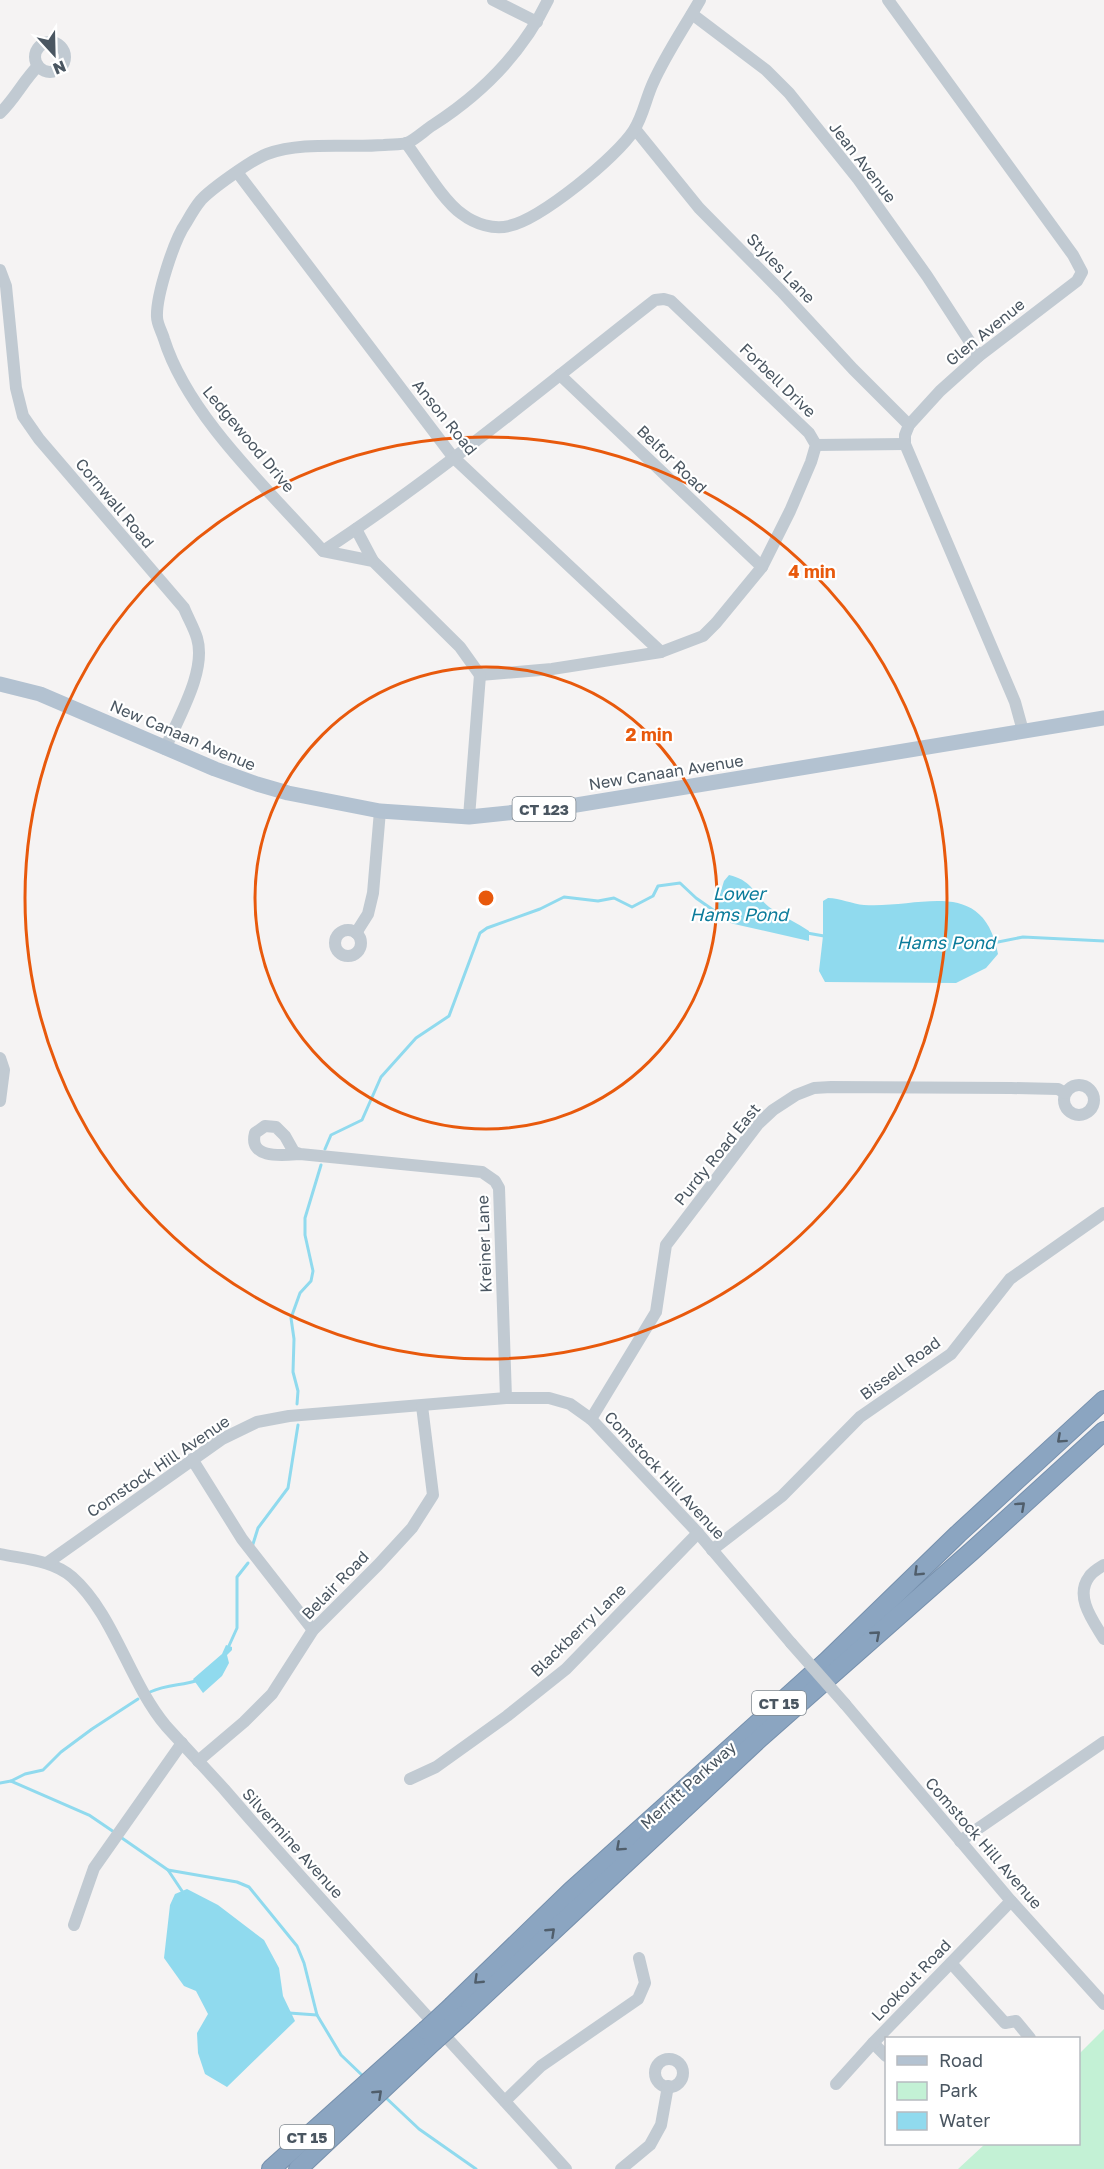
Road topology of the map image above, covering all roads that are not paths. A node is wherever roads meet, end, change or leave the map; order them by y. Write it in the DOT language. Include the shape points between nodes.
graph roads {
  1 [pos="493,0"];
  2 [pos="548,0"];
  3 [pos="700,0"];
  4 [pos="888,0"];
  5 [pos="692,14"];
  6 [pos="537,22"];
  7 [pos="38,66"];
  8 [pos="0,113"];
  9 [pos="635,129"];
  10 [pos="406,143"];
  11 [pos="237,172"];
  12 [pos="0,270"];
  13 [pos="979,356"];
  14 [pos="560,375"];
  15 [pos="909,424"];
  16 [pos="905,444"];
  17 [pos="816,445"];
  18 [pos="453,457"];
  19 [pos="356,529"];
  20 [pos="322,551"];
  21 [pos="372,561"];
  22 [pos="762,567"];
  23 [pos="662,652"];
  24 [pos="480,675"];
  25 [pos="0,684"];
  26 [pos="1104,718"];
  27 [pos="1023,731"];
  28 [pos="165,749"];
  29 [pos="380,811"];
  30 [pos="469,817"];
  31 [pos="356,933"];
  32 [pos="0,1058"];
  33 [pos="1065,1093"];
  34 [pos="0,1101"];
  35 [pos="300,1154"];
  36 [pos="1104,1213"];
  37 [pos="506,1398"];
  38 [pos="1104,1400"];
  39 [pos="422,1406"];
  40 [pos="591,1419"];
  41 [pos="1104,1431"];
  42 [pos="192,1459"];
  43 [pos="698,1533"];
  44 [pos="712,1550"];
  45 [pos="0,1554"];
  46 [pos="47,1563"];
  47 [pos="1104,1565"];
  48 [pos="313,1630"];
  49 [pos="1104,1639"];
  50 [pos="1104,1742"];
  51 [pos="182,1743"];
  52 [pos="198,1761"];
  53 [pos="410,1779"];
  54 [pos="960,1841"];
  55 [pos="1011,1901"];
  56 [pos="74,1925"];
  57 [pos="639,1958"];
  58 [pos="951,1963"];
  59 [pos="1104,2004"];
  60 [pos="458,2010"];
  61 [pos="1029,2037"];
  62 [pos="873,2043"];
  63 [pos="885,2055"];
  64 [pos="836,2084"];
  65 [pos="668,2086"];
  66 [pos="505,2101"];
  67 [pos="348,2111"];
  68 [pos="271,2169"];
  69 [pos="298,2169"];
  70 [pos="566,2169"];
  71 [pos="621,2169"];
  1 -- 6 [label="street"];
  2 -- 6 [label="street, Ledgewood Drive"];
  3 -- 5 [label="street"];
  4 -- 13 [label="street, Glen Avenue" via="1082,272 1077,281"];
  5 -- 9 [label="street" via="652,84"];
  5 -- 13 [label="street, Jean Avenue" via="766,70 789,93 858,179"];
  6 -- 10 [label="street, Ledgewood Drive" via="492,78 450,114"];
  7 -- 8 [label="street"];
  9 -- 10 [label="street" via="596,169 525,220 508,227 480,224 461,214"];
  9 -- 15 [label="street, Styles Lane" via="699,208"];
  10 -- 11 [label="street, Ledgewood Drive" via="296,148 266,154"];
  11 -- 18 [label="street, Anson Road"];
  11 -- 20 [label="street, Ledgewood Drive" via="201,200 178,234 163,279 157,318 168,351 197,405"];
  12 -- 28 [label="street, Cornwall Road" via="6,286 16,388 23,416 39,440 184,608 198,639 200,661 195,682"];
  13 -- 15 [label="street, Glen Avenue"];
  14 -- 17 [label="street, Forbell Drive" via="655,300 671,301 809,433"];
  14 -- 18 [label="street, Forbell Drive"];
  14 -- 22 [label="street, Belfor Road"];
  15 -- 16 [label="street"];
  16 -- 17 [label="street"];
  16 -- 27 [label="street" via="1015,702"];
  17 -- 22 [label="street"];
  18 -- 19 [label="street, Forbell Drive"];
  18 -- 23 [label="street, Anson Road"];
  19 -- 20 [label="street, Forbell Drive"];
  19 -- 21 [label="street"];
  20 -- 21 [label="street"];
  21 -- 24 [label="street" via="460,647"];
  22 -- 23 [label="street" via="703,636"];
  23 -- 24 [label="street" via="552,669"];
  24 -- 30 [label="street"];
  25 -- 28 [label="main road, New Canaan Avenue / CT 123" via="40,694"];
  26 -- 27 [label="main road, New Canaan Avenue / CT 123"];
  27 -- 30 [label="main road, New Canaan Avenue / CT 123" via="564,807"];
  28 -- 29 [label="main road, New Canaan Avenue / CT 123" via="263,786"];
  29 -- 30 [label="main road, New Canaan Avenue / CT 123"];
  29 -- 31 [label="street" via="373,893 368,914"];
  32 -- 34 [label="street" via="4,1070"];
  33 -- 40 [label="street, Purdy Road East" via="1058,1089 1011,1088 814,1088 785,1101 758,1124 666,1245 656,1312"];
  35 -- 37 [label="street, Kreiner Lane" via="482,1172 498,1184"];
  36 -- 44 [label="street, Bissell Road" via="1010,1279 951,1354 860,1417 782,1496"];
  37 -- 39 [label="street, Comstock Hill Avenue"];
  37 -- 40 [label="street, Comstock Hill Avenue" via="549,1398 570,1404"];
  38 -- 60 [label="highway, Merritt Parkway / CT 15, one-way" via="827,1660 571,1891"];
  39 -- 42 [label="street, Comstock Hill Avenue" via="273,1418 241,1428"];
  39 -- 48 [label="street, Belair Road" via="433,1495 412,1528"];
  40 -- 43 [label="street, Comstock Hill Avenue"];
  60 -- 41 [label="highway, Merritt Parkway / CT 15, one-way"];
  42 -- 46 [label="street, Comstock Hill Avenue"];
  42 -- 48 [label="street" via="242,1539"];
  43 -- 44 [label="street, Comstock Hill Avenue"];
  43 -- 53 [label="street, Blackberry Lane" via="566,1669 436,1767"];
  44 -- 54 [label="street, Comstock Hill Avenue, bridge"];
  45 -- 46 [label="street, Silvermine Avenue"];
  46 -- 51 [label="street, Silvermine Avenue" via="65,1571 85,1590 152,1708"];
  47 -- 49 [label="street" via="1089,1577 1083,1591 1087,1611"];
  48 -- 52 [label="street, Belair Road" via="272,1694"];
  50 -- 54 [label="street"];
  51 -- 52 [label="street, Silvermine Avenue"];
  51 -- 56 [label="street" via="100,1858"];
  52 -- 66 [label="street, Silvermine Avenue"];
  54 -- 55 [label="street, Comstock Hill Avenue"];
  55 -- 58 [label="street, Lookout Road"];
  55 -- 59 [label="street, Comstock Hill Avenue"];
  57 -- 66 [label="street" via="645,1983 638,1999 541,2066"];
  58 -- 61 [label="street" via="1005,2023 1016,2021"];
  58 -- 62 [label="street, Lookout Road"];
  60 -- 67 [label="highway, Merritt Parkway / CT 15, bridge"];
  62 -- 63 [label="street"];
  62 -- 64 [label="street, Lookout Road"];
  65 -- 71 [label="street" via="661,2125 650,2145"];
  66 -- 70 [label="street, Silvermine Avenue"];
  67 -- 68 [label="highway, Merritt Parkway / CT 15"];
  67 -- 69 [label="highway, Merritt Parkway / CT 15"];
}
